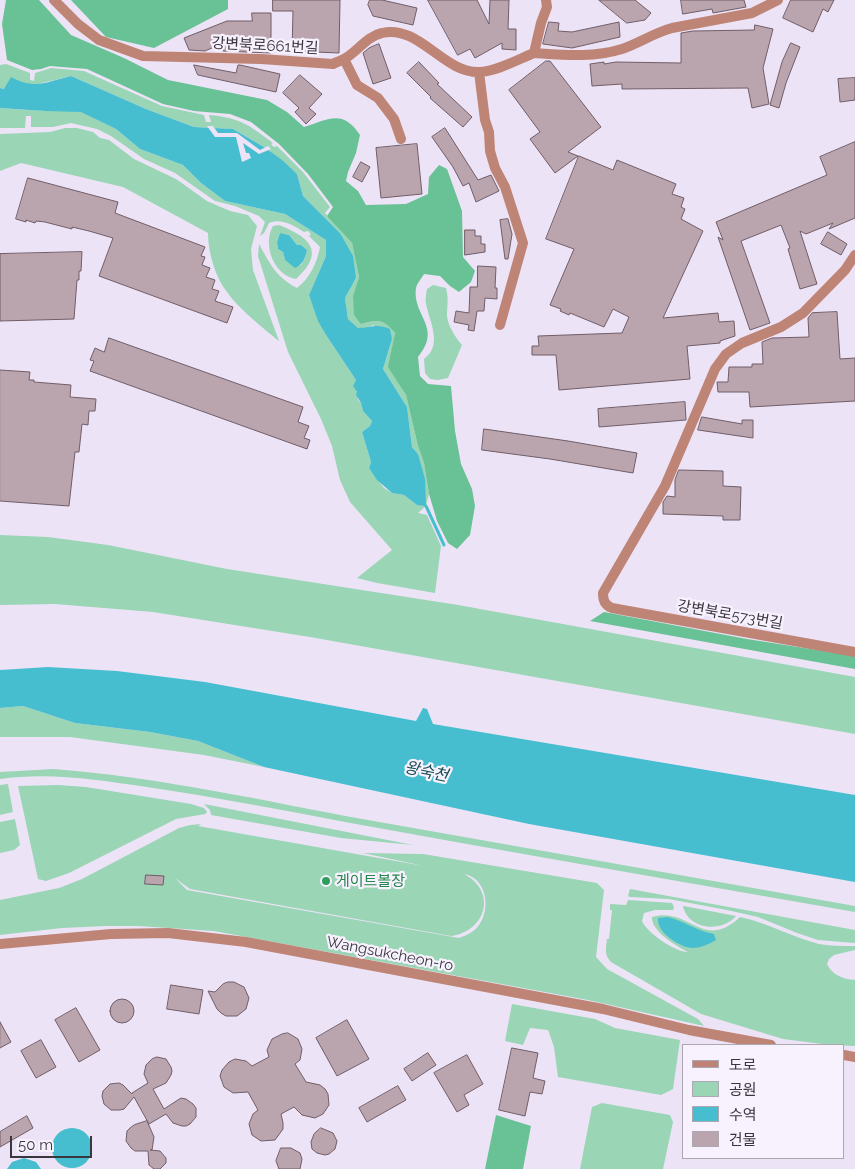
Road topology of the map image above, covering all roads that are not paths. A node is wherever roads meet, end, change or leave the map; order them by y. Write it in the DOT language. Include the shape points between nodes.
graph roads {
  1 [pos="54,0"];
  2 [pos="546,0"];
  3 [pos="778,0"];
  4 [pos="534,52"];
  5 [pos="344,59"];
  6 [pos="479,72"];
  7 [pos="401,139"];
  8 [pos="855,255"];
  9 [pos="500,325"];
  10 [pos="855,652"];
  11 [pos="0,944"];
  12 [pos="765,1044"];
  1 -- 5 [label="street, 강변북로661번길" via="98,40 143,56 261,58 322,64"];
  2 -- 4 [label="street" via="547,7"];
  3 -- 4 [label="street" via="752,13 659,32 603,53 580,56"];
  4 -- 6 [label="street"];
  5 -- 6 [label="street, 강변북로661번길" via="380,33 390,32 421,42 458,68"];
  5 -- 7 [label="street" via="357,85 378,98 394,119"];
  6 -- 9 [label="street" via="490,151 524,243"];
  8 -- 10 [label="street, 강변북로573번길" via="845,270 803,313 726,354 715,369 665,486 602,593 606,605 612,608"];
  11 -- 12 [label="street, Wangsukcheon-ro" via="111,934 168,933 246,942 604,1009"];
}
